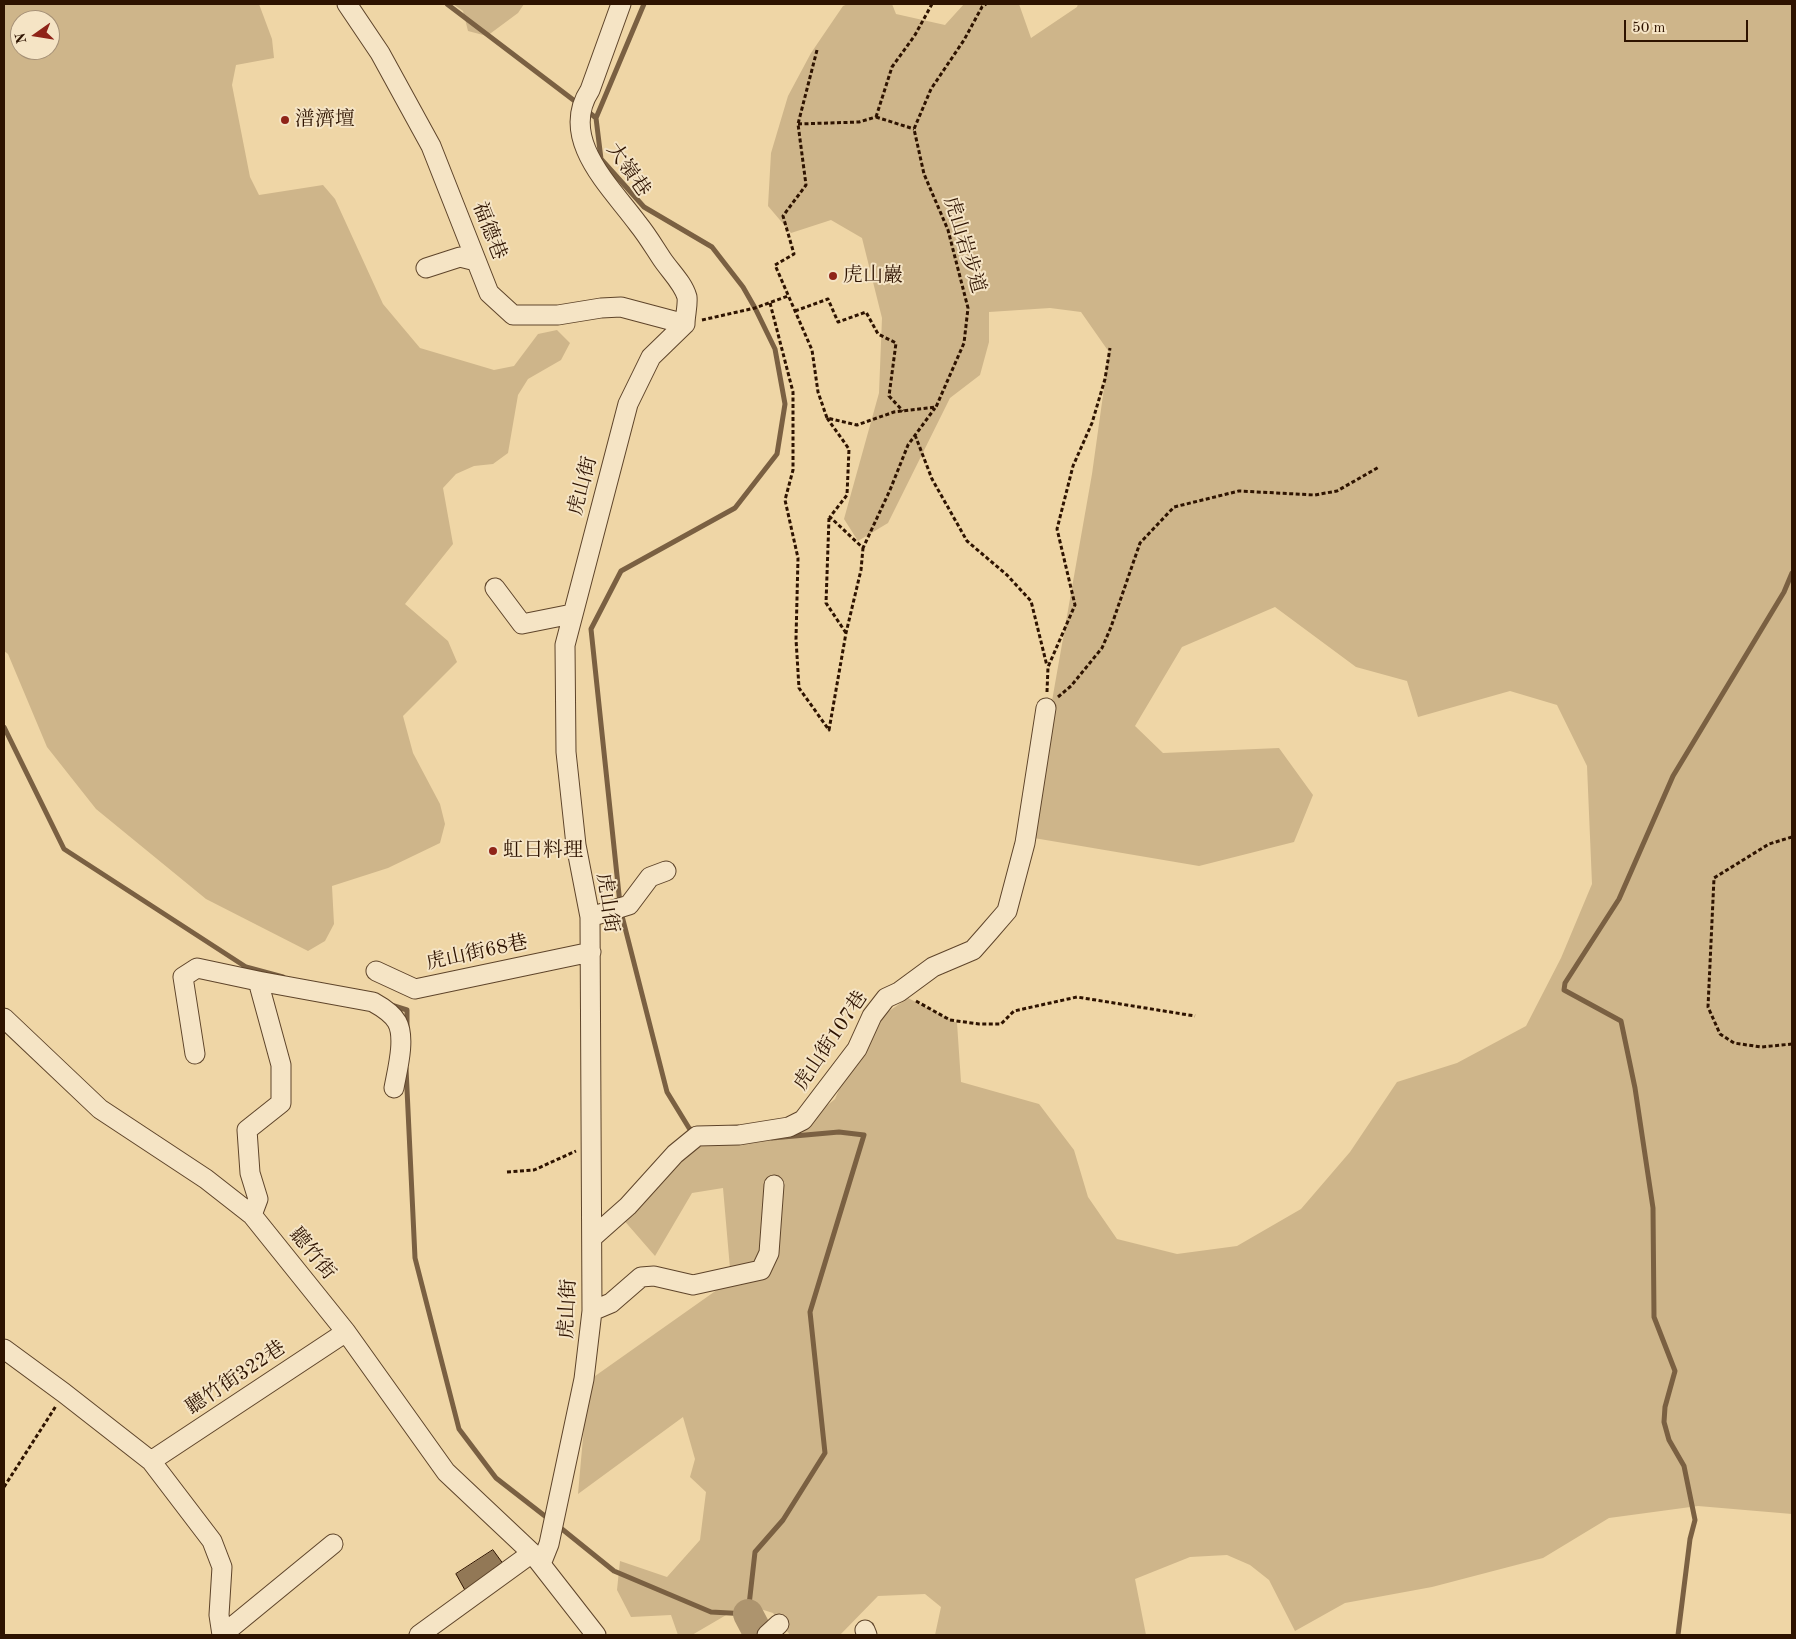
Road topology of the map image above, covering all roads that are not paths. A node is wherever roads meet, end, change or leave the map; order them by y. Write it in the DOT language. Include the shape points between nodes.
graph roads {
  1 [pos="347,4"];
  2 [pos="621,4"];
  3 [pos="476,261"];
  4 [pos="426,268"];
  5 [pos="684,324"];
  6 [pos="495,588"];
  7 [pos="572,614"];
  8 [pos="1046,708"];
  9 [pos="666,872"];
  10 [pos="590,917"];
  11 [pos="591,952"];
  12 [pos="376,971"];
  13 [pos="258,981"];
  14 [pos="4,1018"];
  15 [pos="195,1054"];
  16 [pos="394,1088"];
  17 [pos="774,1185"];
  18 [pos="252,1215"];
  19 [pos="593,1237"];
  20 [pos="592,1311"];
  21 [pos="346,1332"];
  22 [pos="4,1349"];
  23 [pos="151,1462"];
  24 [pos="333,1544"];
  25 [pos="537,1559"];
  26 [pos="222,1635"];
  27 [pos="420,1635"];
  28 [pos="596,1635"];
  1 -- 3 [label="street, 福德巷" via="380,53 431,146"];
  2 -- 5 [label="street, 大嶺巷" via="579,120 588,155 676,277 687,298"];
  3 -- 4 [label="street" via="460,257"];
  3 -- 5 [label="street, 福德巷" via="489,293 513,314 558,315 621,307"];
  5 -- 7 [label="street, 虎山街" via="651,357 628,404"];
  6 -- 7 [label="street" via="522,624"];
  7 -- 10 [label="street, 虎山街" via="565,645 566,752 576,846"];
  8 -- 19 [label="street, 虎山街107巷" via="1026,843 1007,911 973,950 933,967 886,998 872,1016 857,1048 803,1120 789,1127 739,1135 697,1136"];
  9 -- 10 [label="street" via="650,878 628,905"];
  10 -- 11 [label="street, 虎山街"];
  11 -- 12 [label="street, 虎山街68巷" via="415,989"];
  11 -- 19 [label="street, 虎山街"];
  13 -- 15 [label="street" via="197,968 183,976"];
  13 -- 16 [label="street" via="374,1002 386,1010 398,1023 401,1041"];
  13 -- 18 [label="street" via="281,1065 281,1103 247,1130 250,1173 258,1199"];
  14 -- 18 [label="street, 聽竹街" via="100,1110 206,1179"];
  17 -- 20 [label="street" via="769,1253 761,1270 693,1286 654,1276 641,1277 612,1303"];
  18 -- 21 [label="street, 聽竹街"];
  19 -- 20 [label="street, 虎山街"];
  20 -- 25 [label="street, 虎山街" via="584,1378 549,1544"];
  21 -- 23 [label="street, 聽竹街322巷"];
  21 -- 25 [label="street, 聽竹街" via="446,1472"];
  22 -- 23 [label="street"];
  23 -- 26 [label="street" via="212,1541 222,1567 219,1615"];
  24 -- 26 [label="street"];
  25 -- 27 [label="street"];
  25 -- 28 [label="street"];
}
